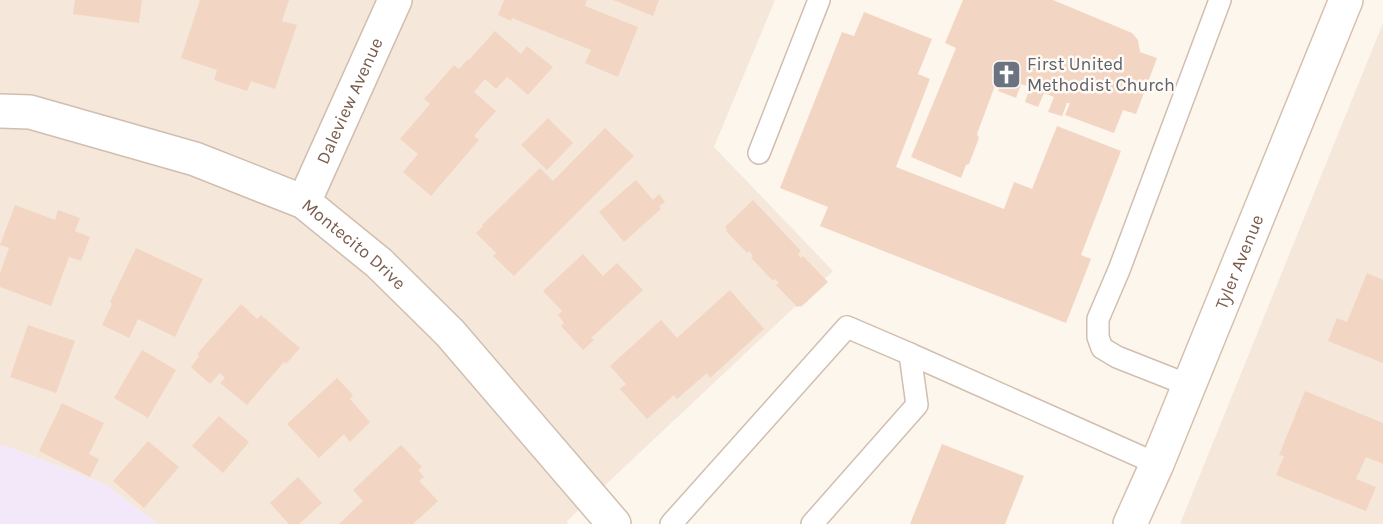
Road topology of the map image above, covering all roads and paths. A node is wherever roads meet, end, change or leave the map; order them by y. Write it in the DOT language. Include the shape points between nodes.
graph roads {
  1 [pos="395,0"];
  2 [pos="819,0"];
  3 [pos="1220,0"];
  4 [pos="1346,0"];
  5 [pos="0,111"];
  6 [pos="759,153"];
  7 [pos="304,202"];
  8 [pos="910,354"];
  9 [pos="1188,385"];
  10 [pos="1156,464"];
  11 [pos="614,524"];
  12 [pos="670,524"];
  13 [pos="812,524"];
  14 [pos="1130,524"];
  1 -- 7 [label="street, Daleview Avenue"];
  2 -- 6 [label="lane"];
  3 -- 9 [label="lane" via="1098,319 1102,348"];
  4 -- 9 [label="street, Tyler Avenue"];
  5 -- 7 [label="street, Montecito Drive" via="30,112 195,159"];
  7 -- 11 [label="street, Montecito Drive" via="379,263 450,333"];
  8 -- 10 [label="lane"];
  8 -- 12 [label="lane" via="847,327"];
  8 -- 13 [label="lane" via="917,405"];
  9 -- 10 [label="street, Tyler Avenue"];
  10 -- 14 [label="street, Tyler Avenue"];
}
